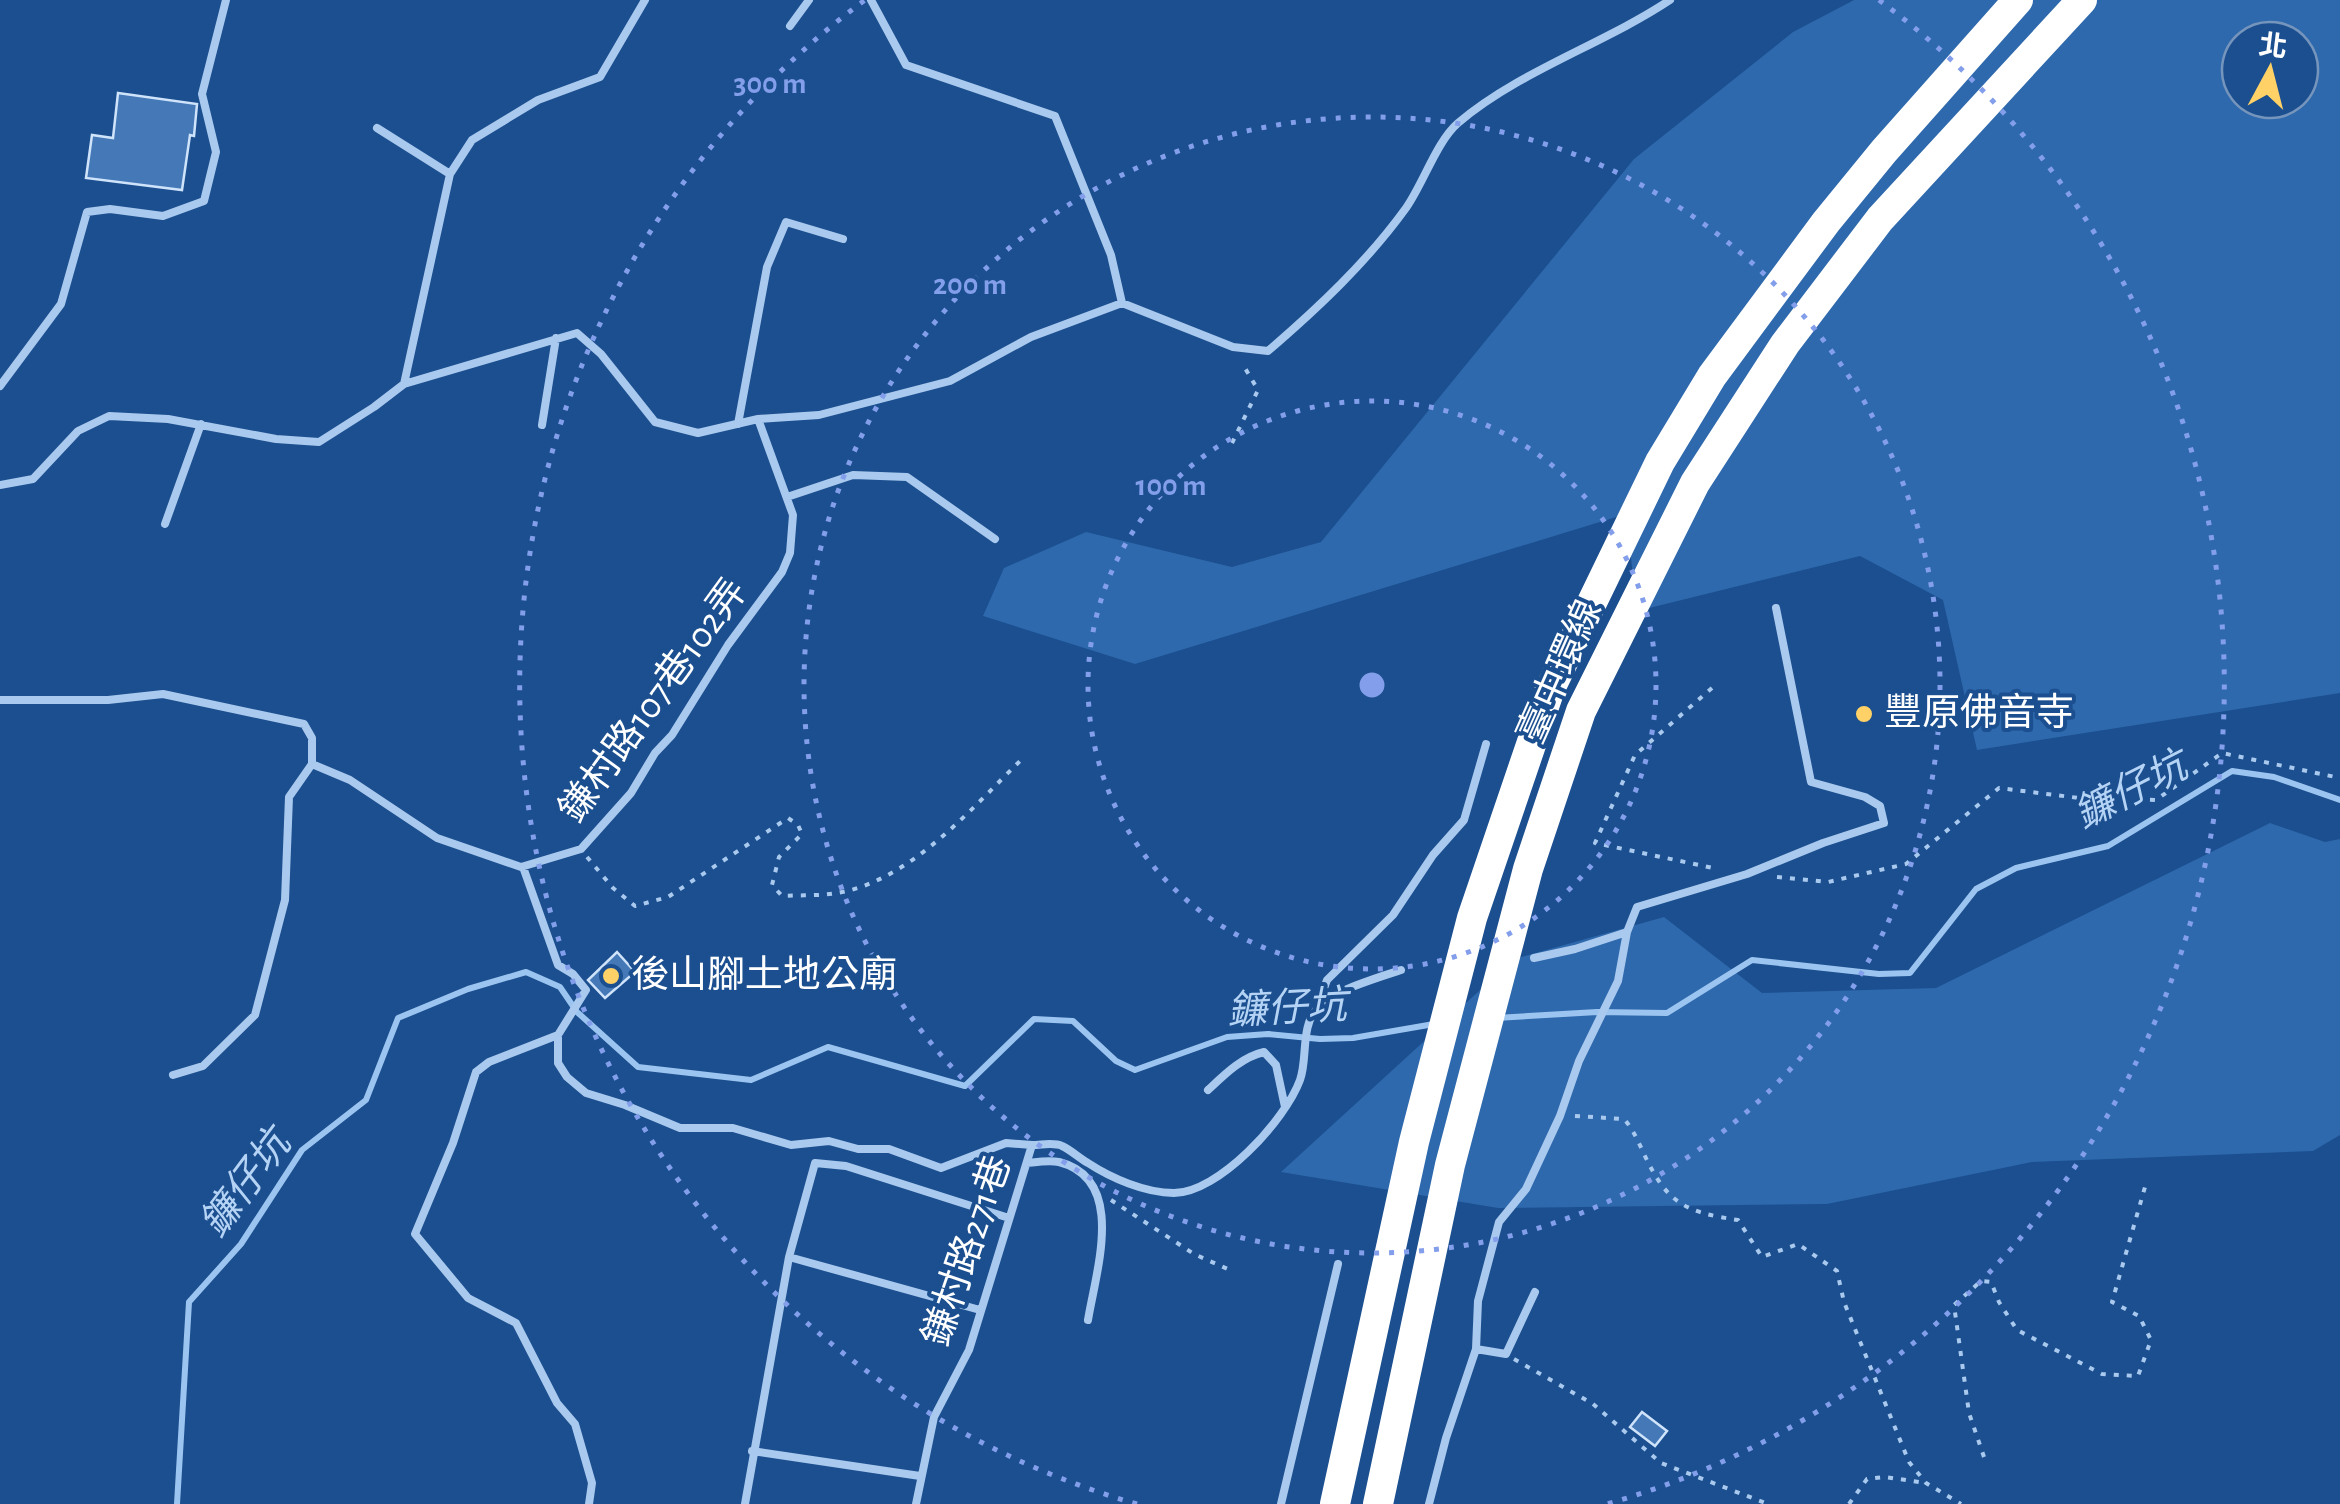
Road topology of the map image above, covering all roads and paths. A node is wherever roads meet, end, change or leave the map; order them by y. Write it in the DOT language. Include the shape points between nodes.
graph roads {
  1 [pos="226,0"];
  2 [pos="645,0"];
  3 [pos="809,0"];
  4 [pos="871,0"];
  5 [pos="1670,0"];
  6 [pos="2018,0"];
  7 [pos="2082,0"];
  8 [pos="790,26"];
  9 [pos="377,128"];
  10 [pos="450,174"];
  11 [pos="843,238"];
  12 [pos="1122,303"];
  13 [pos="556,338"];
  14 [pos="1233,347"];
  15 [pos="404,384"];
  16 [pos="0,386"];
  17 [pos="758,419"];
  18 [pos="201,424"];
  19 [pos="738,424"];
  20 [pos="542,425"];
  21 [pos="1232,443"];
  22 [pos="0,485"];
  23 [pos="787,498"];
  24 [pos="164,524"];
  25 [pos="995,540"];
  26 [pos="1776,608"];
  27 [pos="1712,688"];
  28 [pos="0,700"];
  29 [pos="1486,744"];
  30 [pos="1020,761"];
  31 [pos="312,764"];
  32 [pos="2340,778"];
  33 [pos="581,849"];
  34 [pos="523,867"];
  35 [pos="1747,874"];
  36 [pos="1627,932"];
  37 [pos="1534,958"];
  38 [pos="1401,970"];
  39 [pos="1317,1008"];
  40 [pos="558,1035"];
  41 [pos="173,1074"];
  42 [pos="1208,1090"];
  43 [pos="1284,1106"];
  44 [pos="1560,1116"];
  45 [pos="1032,1145"];
  46 [pos="1027,1163"];
  47 [pos="2147,1180"];
  48 [pos="1098,1193"];
  49 [pos="1010,1218"];
  50 [pos="789,1257"];
  51 [pos="1338,1264"];
  52 [pos="1230,1270"];
  53 [pos="1534,1292"];
  54 [pos="980,1310"];
  55 [pos="1088,1320"];
  56 [pos="1476,1349"];
  57 [pos="1506,1354"];
  58 [pos="752,1451"];
  59 [pos="1984,1457"];
  60 [pos="920,1476"];
  61 [pos="1926,1483"];
  62 [pos="588,1504"];
  63 [pos="745,1504"];
  64 [pos="916,1504"];
  65 [pos="1281,1504"];
  66 [pos="1335,1504"];
  67 [pos="1378,1504"];
  68 [pos="1429,1504"];
  69 [pos="1768,1504"];
  70 [pos="1849,1504"];
  71 [pos="1961,1504"];
  1 -- 16 [label="lane" via="202,94 216,152 204,201 163,216 87,212 61,304"];
  2 -- 10 [label="lane" via="600,77 538,100 472,140"];
  3 -- 8 [label="lane"];
  4 -- 12 [label="lane" via="906,65 1055,116"];
  5 -- 14 [label="lane" via="1456,125 1406,208 1326,301 1268,351"];
  6 -- 66 [label="highway, 臺中環線" via="1826,222 1712,376 1660,462 1550,689 1472,918 1414,1142"];
  7 -- 67 [label="highway, 臺中環線" via="1880,219 1784,344 1695,483 1581,710 1528,869 1450,1165"];
  9 -- 10 [label="lane"];
  10 -- 15 [label="lane"];
  11 -- 19 [label="lane" via="786,222 767,266"];
  12 -- 14 [label="lane"];
  12 -- 17 [label="lane" via="1031,337 950,381 819,415"];
  13 -- 15 [label="lane"];
  13 -- 19 [label="lane" via="576,332 602,354 655,422 698,433"];
  13 -- 20 [label="lane"];
  14 -- 21 [label="path" via="1258,390"];
  15 -- 18 [label="lane" via="318,442"];
  17 -- 19 [label="lane"];
  17 -- 23 [label="lane, 鎌村路107巷102弄"];
  18 -- 22 [label="lane" via="109,416 78,431 33,479"];
  18 -- 24 [label="lane"];
  23 -- 25 [label="lane" via="853,474 907,477"];
  23 -- 33 [label="lane, 鎌村路107巷102弄" via="793,515 782,572 631,792"];
  26 -- 35 [label="lane" via="1811,782 1866,797 1880,806 1884,823"];
  27 -- 35 [label="path" via="1635,755 1595,843"];
  28 -- 31 [label="lane" via="164,694 217,704 304,724 312,738"];
  29 -- 39 [label="lane, 鎌村路271巷" via="1464,820 1392,915 1326,980"];
  30 -- 33 [label="path" via="937,844 839,893 782,896 772,885 779,857 802,834 788,818 668,897 635,906"];
  31 -- 34 [label="lane" via="350,780 437,838"];
  31 -- 41 [label="lane" via="290,797 285,900 254,1015 203,1066"];
  32 -- 35 [label="path" via="2222,753 2156,800 1999,788 1906,864 1828,882"];
  33 -- 34 [label="lane, 鎌村路107巷102弄"];
  34 -- 40 [label="lane" via="558,965 586,990"];
  35 -- 36 [label="lane" via="1637,907"];
  36 -- 37 [label="lane"];
  36 -- 44 [label="lane" via="1618,980 1578,1061"];
  38 -- 39 [label="lane"];
  39 -- 43 [label="lane, 鎌村路271巷" via="1304,1039 1300,1079"];
  40 -- 45 [label="lane" via="558,1063 586,1093 680,1128 733,1128 791,1145 829,1141 889,1149 941,1168 1006,1143"];
  40 -- 62 [label="lane" via="476,1072 415,1234 468,1298 516,1322 557,1403 575,1424 592,1483"];
  42 -- 43 [label="lane" via="1228,1070 1264,1052 1276,1065"];
  43 -- 45 [label="lane, 鎌村路271巷" via="1267,1131 1206,1186 1174,1193 1137,1186 1060,1144"];
  44 -- 56 [label="lane" via="1526,1189 1499,1222 1478,1301"];
  44 -- 61 [label="path" via="1624,1119 1659,1186 1677,1202 1738,1220 1762,1257 1798,1244 1837,1271 1909,1462"];
  45 -- 46 [label="lane, 鎌村路271巷"];
  46 -- 48 [label="lane" via="1057,1162 1086,1175"];
  46 -- 49 [label="lane, 鎌村路271巷"];
  47 -- 59 [label="path" via="2112,1302 2139,1316 2152,1340 2138,1376 2102,1374 2017,1330 1991,1282 1954,1305 1969,1413"];
  48 -- 52 [label="path"];
  48 -- 55 [label="lane" via="1103,1233"];
  49 -- 50 [label="lane" via="846,1166 815,1163"];
  49 -- 54 [label="lane, 鎌村路271巷"];
  50 -- 54 [label="lane"];
  50 -- 58 [label="lane"];
  51 -- 65 [label="lane"];
  53 -- 57 [label="lane"];
  54 -- 60 [label="lane, 鎌村路271巷" via="934,1417"];
  56 -- 57 [label="lane"];
  56 -- 68 [label="lane"];
  57 -- 69 [label="path" via="1592,1404 1661,1463"];
  58 -- 60 [label="lane"];
  58 -- 63 [label="lane"];
  60 -- 64 [label="lane, 鎌村路271巷"];
  61 -- 70 [label="path" via="1867,1479"];
  61 -- 71 [label="path"];
}
